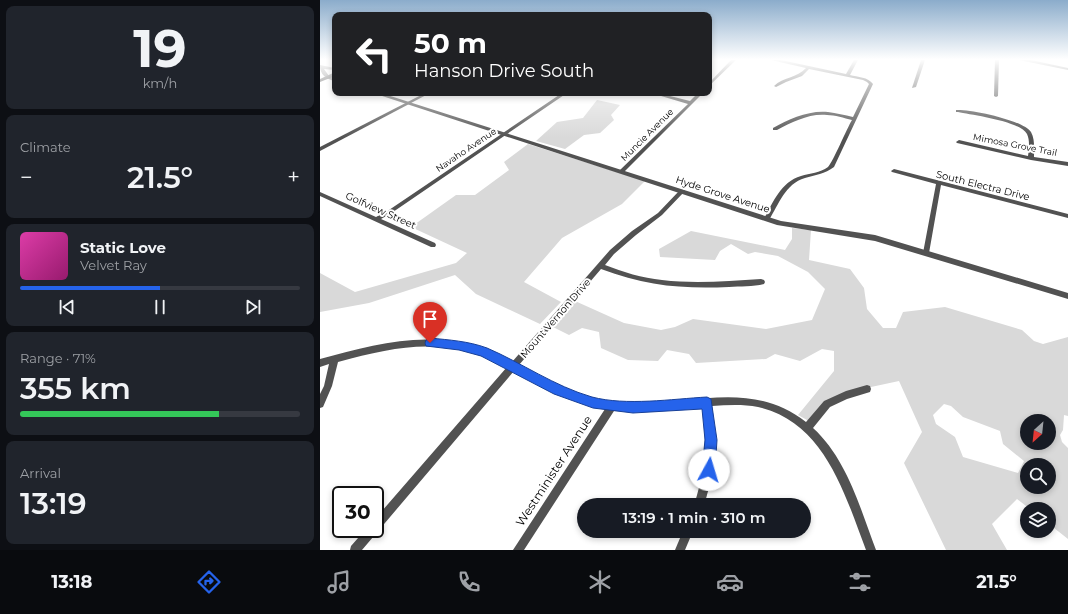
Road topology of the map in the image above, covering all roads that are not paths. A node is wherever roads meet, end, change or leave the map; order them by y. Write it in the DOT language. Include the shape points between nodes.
graph roads {
  1 [pos="870,86"];
  2 [pos="996,86"];
  3 [pos="386,96"];
  4 [pos="422,96"];
  5 [pos="561,96"];
  6 [pos="664,96"];
  7 [pos="698,96"];
  8 [pos="996,96"];
  9 [pos="408,103"];
  10 [pos="691,103"];
  11 [pos="958,111"];
  12 [pos="855,119"];
  13 [pos="775,129"];
  14 [pos="504,134"];
  15 [pos="959,142"];
  16 [pos="320,149"];
  17 [pos="1031,158"];
  18 [pos="1068,164"];
  19 [pos="894,171"];
  20 [pos="621,172"];
  21 [pos="939,182"];
  22 [pos="682,192"];
  23 [pos="320,194"];
  24 [pos="1068,216"];
  25 [pos="376,219"];
  26 [pos="767,219"];
  27 [pos="434,245"];
  28 [pos="926,253"];
  29 [pos="600,266"];
  30 [pos="761,282"];
  31 [pos="1068,296"];
  32 [pos="334,360"];
  33 [pos="320,363"];
  34 [pos="514,366"];
  35 [pos="867,389"];
  36 [pos="707,403"];
  37 [pos="320,404"];
  38 [pos="612,406"];
  39 [pos="807,428"];
  40 [pos="701,498"];
  41 [pos="384,516"];
  42 [pos="365,538"];
  43 [pos="685,538"];
  44 [pos="355,550"];
  45 [pos="518,550"];
  46 [pos="680,550"];
  47 [pos="871,550"];
  1 -- 12 [label="street"];
  2 -- 8 [label="street"];
  3 -- 9 [label="street, Hyde Grove Avenue"];
  4 -- 9 [label="street"];
  5 -- 14 [label="street, Navaho Avenue"];
  6 -- 10 [label="street"];
  7 -- 10 [label="street, Muncie Avenue"];
  9 -- 14 [label="street, Hyde Grove Avenue"];
  9 -- 16 [label="street"];
  10 -- 20 [label="street, Muncie Avenue"];
  11 -- 17 [label="street" via="1012,122 1026,128 1030,134"];
  12 -- 13 [label="street" via="820,114 786,123"];
  12 -- 26 [label="street" via="832,166 826,171 797,179 788,185"];
  14 -- 20 [label="street, Hyde Grove Avenue"];
  14 -- 25 [label="street, Navaho Avenue" via="392,211"];
  15 -- 17 [label="street, Mimosa Grove Trail"];
  17 -- 18 [label="street, Mimosa Grove Trail"];
  19 -- 21 [label="street, South Electra Drive"];
  20 -- 22 [label="street, Hyde Grove Avenue"];
  21 -- 24 [label="street, South Electra Drive"];
  21 -- 28 [label="street"];
  22 -- 26 [label="street, Hyde Grove Avenue"];
  22 -- 29 [label="street, Mount Vernon Drive" via="660,214 621,243"];
  23 -- 25 [label="street, Golfview Street"];
  25 -- 27 [label="street, Golfview Street"];
  26 -- 28 [label="street, Hyde Grove Avenue" via="794,226 855,234"];
  28 -- 31 [label="street, Hyde Grove Avenue"];
  29 -- 30 [label="street" via="631,278 668,285"];
  29 -- 34 [label="street, Mount Vernon Drive"];
  32 -- 33 [label="street"];
  32 -- 34 [label="street" via="389,346 438,343 476,349"];
  32 -- 37 [label="street" via="328,386"];
  34 -- 38 [label="street" via="558,390 593,403"];
  34 -- 41 [label="street, Mount Vernon Drive"];
  35 -- 39 [label="street" via="827,404"];
  36 -- 38 [label="street" via="655,407"];
  36 -- 39 [label="street" via="739,400 751,402 780,410"];
  36 -- 40 [label="street" via="711,448 709,470"];
  38 -- 45 [label="street, Westminister Avenue"];
  39 -- 47 [label="street" via="831,456 841,473"];
  42 -- 44 [label="street, Mount Vernon Drive"];
  43 -- 46 [label="street"];
}
